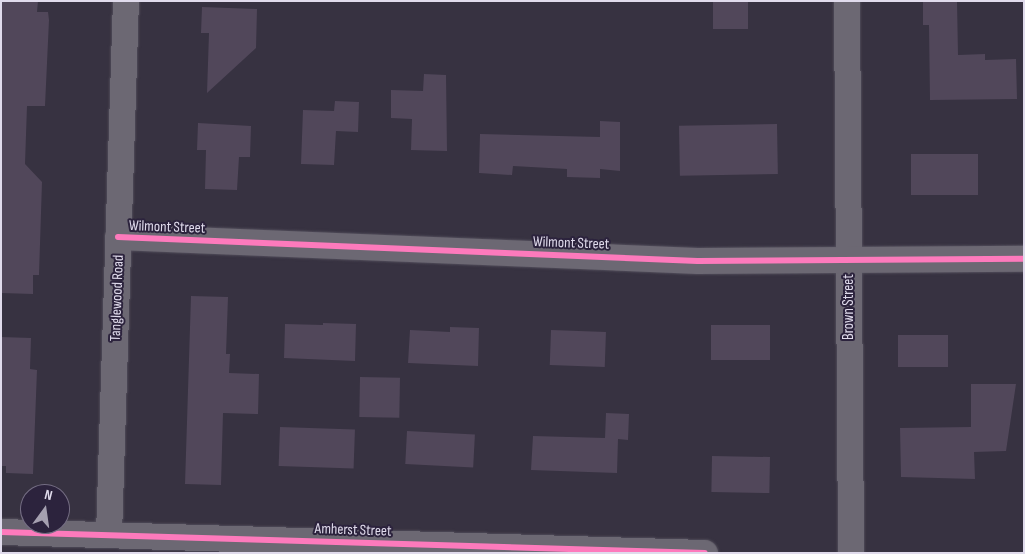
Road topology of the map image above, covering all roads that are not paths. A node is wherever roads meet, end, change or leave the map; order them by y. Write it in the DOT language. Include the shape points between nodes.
graph roads {
  1 [pos="126,1"];
  2 [pos="847,1"];
  3 [pos="118,237"];
  4 [pos="1024,259"];
  5 [pos="849,260"];
  6 [pos="1,532"];
  7 [pos="109,535"];
  8 [pos="705,553"];
  9 [pos="851,553"];
  1 -- 3 [label="street, Tanglewood Road"];
  2 -- 5 [label="street, Brown Street"];
  3 -- 5 [label="street, Wilmont Street" via="688,260"];
  3 -- 7 [label="street, Tanglewood Road"];
  4 -- 5 [label="street, Wilmont Street"];
  5 -- 9 [label="street, Brown Street"];
  6 -- 7 [label="street, Amherst Street"];
  7 -- 8 [label="street, Amherst Street"];
}
